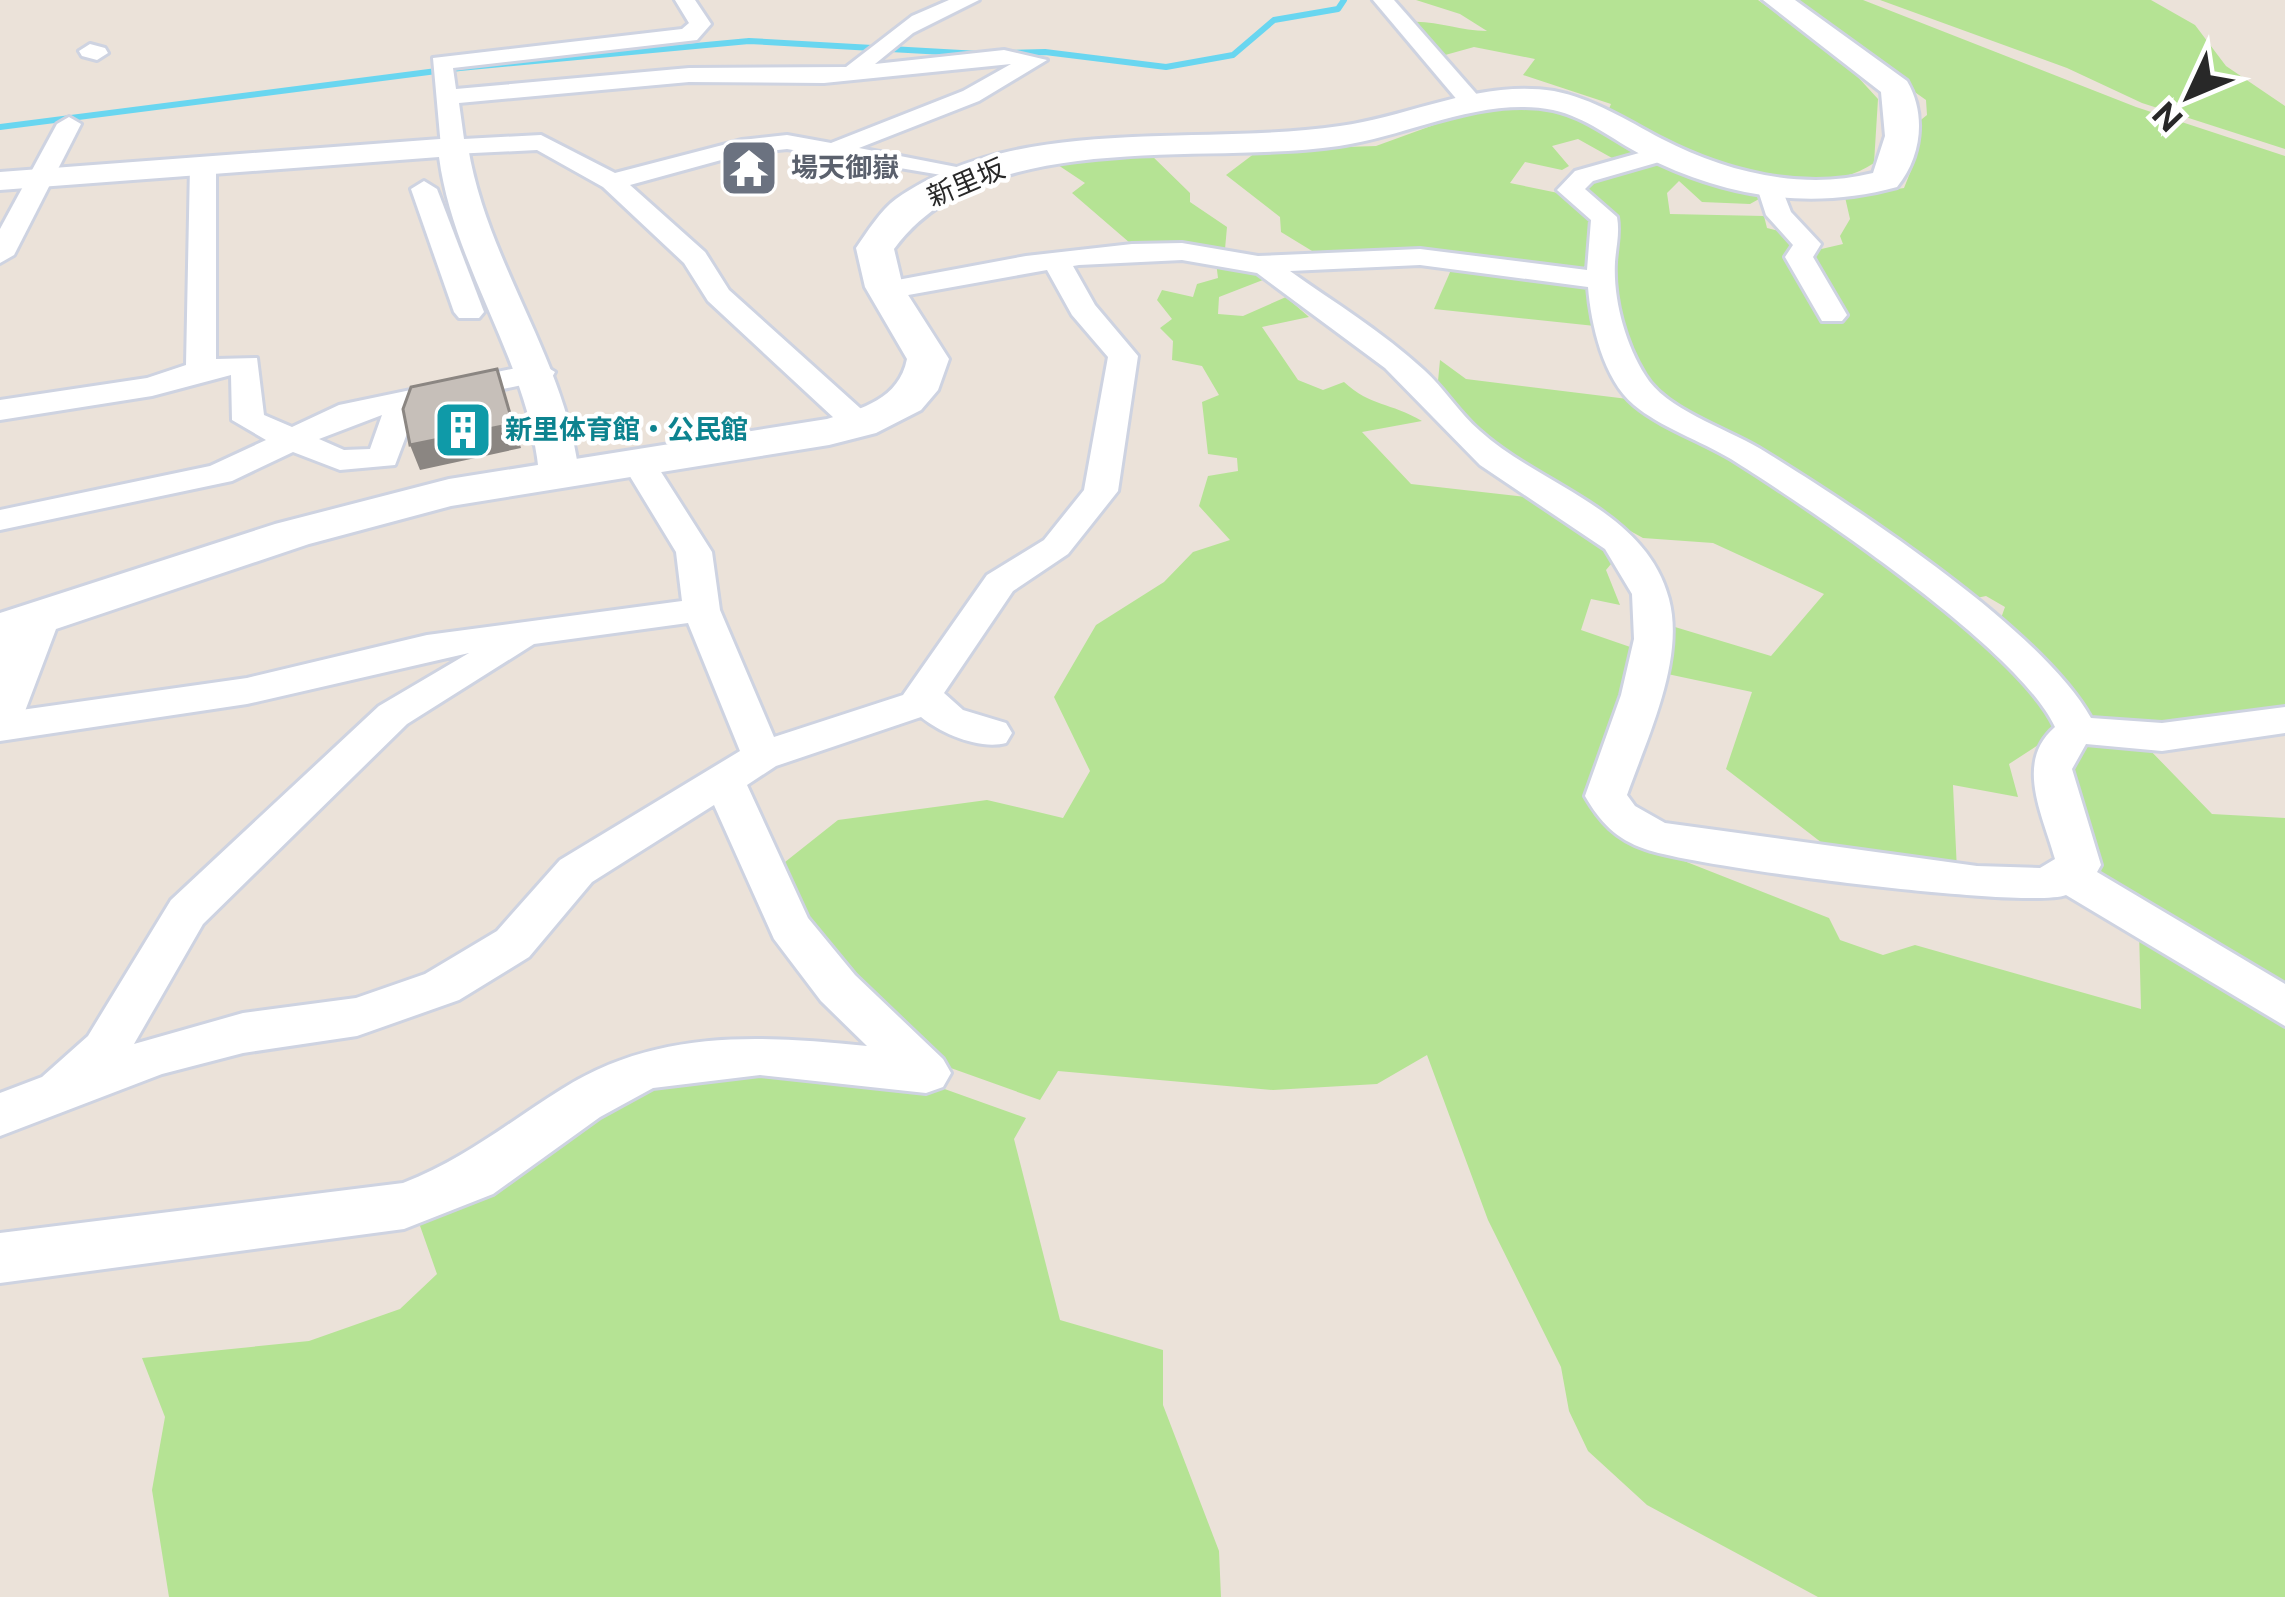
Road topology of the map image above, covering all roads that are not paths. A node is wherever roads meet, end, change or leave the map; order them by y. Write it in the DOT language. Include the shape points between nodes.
graph roads {
  1 [pos="686,0"];
  2 [pos="969,0"];
  3 [pos="1383,0"];
  4 [pos="1777,0"];
  5 [pos="852,74"];
  6 [pos="444,79"];
  7 [pos="1472,104"];
  8 [pos="69,124"];
  9 [pos="453,147"];
  10 [pos="840,147"];
  11 [pos="1664,153"];
  12 [pos="203,166"];
  13 [pos="968,176"];
  14 [pos="43,178"];
  15 [pos="0,182"];
  16 [pos="612,182"];
  17 [pos="1769,184"];
  18 [pos="424,189"];
  19 [pos="1149,252"];
  20 [pos="0,255"];
  21 [pos="1056,261"];
  22 [pos="1259,264"];
  23 [pos="471,272"];
  24 [pos="1603,280"];
  25 [pos="886,290"];
  26 [pos="1153,290"];
  27 [pos="469,312"];
  28 [pos="1832,315"];
  29 [pos="201,370"];
  30 [pos="540,372"];
  31 [pos="403,401"];
  32 [pos="0,410"];
  33 [pos="859,424"];
  34 [pos="295,438"];
  35 [pos="637,460"];
  36 [pos="559,473"];
  37 [pos="0,520"];
  38 [pos="700,610"];
  39 [pos="16,626"];
  40 [pos="526,633"];
  41 [pos="922,697"];
  42 [pos="0,714"];
  43 [pos="2285,720"];
  44 [pos="0,727"];
  45 [pos="2077,730"];
  46 [pos="992,733"];
  47 [pos="744,769"];
  48 [pos="2066,874"];
  49 [pos="2285,1007"];
  50 [pos="60,1092"];
  51 [pos="0,1115"];
  52 [pos="0,1258"];
  1 -- 6 [label="street" via="700,25 688,35"];
  2 -- 5 [label="street" via="932,11"];
  3 -- 7 [label="street"];
  4 -- 17 [label="main road, 新里坂" via="1889,80 1901,108 1897,165 1885,180 1844,190"];
  5 -- 6 [label="street"];
  5 -- 10 [label="street" via="1036,60 971,96"];
  6 -- 9 [label="street"];
  7 -- 11 [label="main road, 新里坂" via="1532,98 1571,105"];
  7 -- 13 [label="main road, 新里坂" via="1350,136 1067,154"];
  8 -- 14 [label="street"];
  9 -- 12 [label="street"];
  9 -- 16 [label="street" via="541,142"];
  9 -- 23 [label="street"];
  10 -- 13 [label="street"];
  10 -- 16 [label="street" via="766,142"];
  11 -- 17 [label="main road, 新里坂"];
  11 -- 24 [label="street" via="1584,176 1570,190 1604,217"];
  12 -- 14 [label="street"];
  12 -- 29 [label="street"];
  13 -- 25 [label="main road, 新里坂" via="917,204 877,242 872,262"];
  14 -- 15 [label="street"];
  14 -- 20 [label="street"];
  16 -- 33 [label="street" via="695,258 718,295"];
  17 -- 28 [label="street" via="1779,215 1807,244 1799,257"];
  18 -- 23 [label="street"];
  19 -- 21 [label="street"];
  19 -- 22 [label="street"];
  19 -- 26 [label="street" via="1145,272"];
  21 -- 25 [label="street"];
  21 -- 41 [label="street" via="1082,309 1123,356 1102,491 1056,547 1000,583"];
  22 -- 24 [label="street" via="1420,257"];
  22 -- 48 [label="street" via="1413,376 1514,475 1587,512 1623,542 1653,598 1648,673 1606,796 1620,818 1656,837 1888,871 2047,886"];
  23 -- 27 [label="street"];
  23 -- 30 [label="street"];
  24 -- 45 [label="street" via="1606,315 1645,398 1822,499 1933,584 2063,697"];
  25 -- 33 [label="main road" via="921,343 928,370 911,397"];
  29 -- 32 [label="street" via="152,387"];
  29 -- 34 [label="street" via="246,364 248,420"];
  30 -- 31 [label="street"];
  30 -- 36 [label="street"];
  31 -- 34 [label="street" via="350,412"];
  31 -- 34 [label="street" via="383,458 340,460"];
  33 -- 35 [label="main road"];
  34 -- 37 [label="street" via="220,474"];
  35 -- 36 [label="main road"];
  35 -- 38 [label="street" via="694,552"];
  36 -- 39 [label="main road" via="310,529"];
  38 -- 40 [label="street"];
  38 -- 47 [label="street"];
  39 -- 42 [label="main road"];
  40 -- 44 [label="street" via="427,647 247,691"];
  40 -- 50 [label="street" via="393,715 187,911 105,1050"];
  41 -- 46 [label="street" via="949,719"];
  41 -- 47 [label="street"];
  43 -- 45 [label="street" via="2162,736"];
  45 -- 48 [label="street" via="2051,769 2079,865"];
  47 -- 50 [label="street" via="576,871 513,944 442,987 357,1017 156,1056"];
  47 -- 52 [label="street" via="790,927 838,988 926,1073 760,1055 645,1069 582,1102 476,1178 404,1206"];
  48 -- 49 [label="street"];
  50 -- 51 [label="street"];
}
